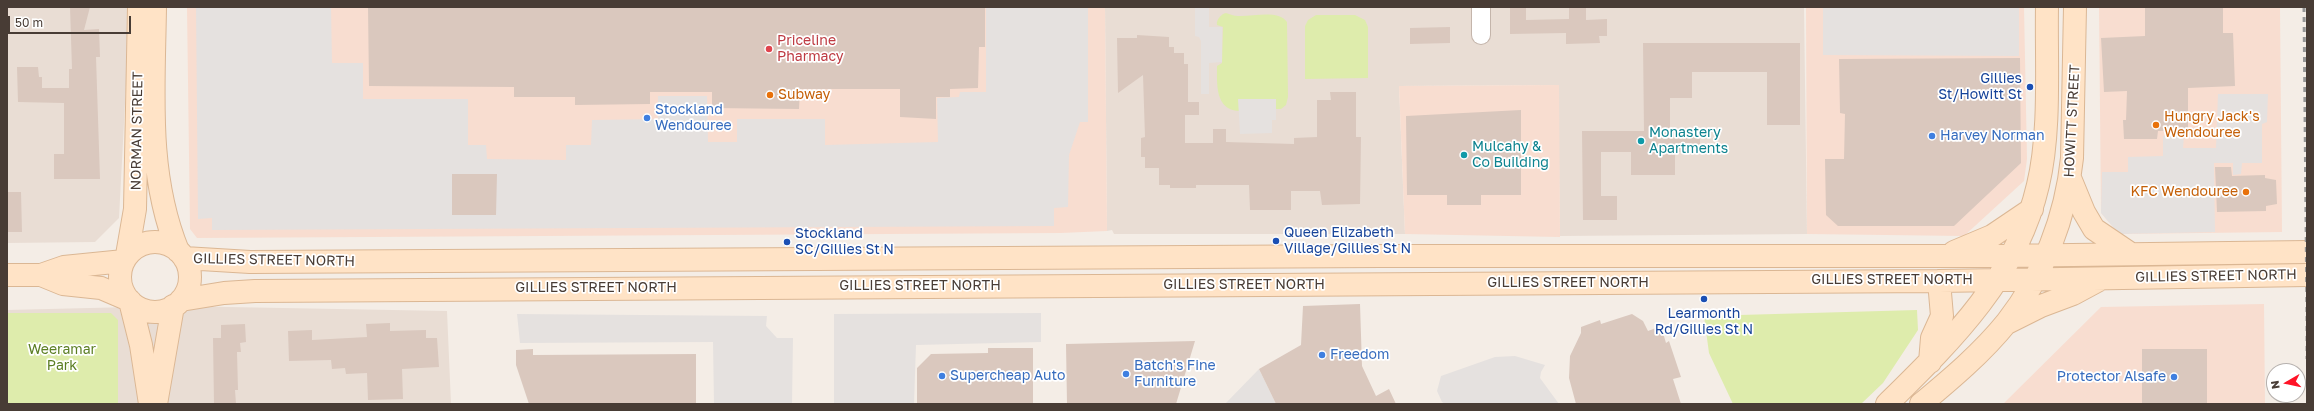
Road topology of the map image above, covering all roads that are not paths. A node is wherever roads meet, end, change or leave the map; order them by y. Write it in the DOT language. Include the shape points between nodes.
graph roads {
  1 [pos="139,7"];
  2 [pos="155,7"];
  3 [pos="1481,7"];
  4 [pos="2047,7"];
  5 [pos="2075,7"];
  6 [pos="1482,35"];
  7 [pos="2070,178"];
  8 [pos="2032,209"];
  9 [pos="2307,252"];
  10 [pos="181,254"];
  11 [pos="2131,254"];
  12 [pos="2047,255"];
  13 [pos="1943,256"];
  14 [pos="2013,256"];
  15 [pos="1086,257"];
  16 [pos="126,258"];
  17 [pos="527,260"];
  18 [pos="41,274"];
  19 [pos="7,275"];
  20 [pos="2307,275"];
  21 [pos="2101,278"];
  22 [pos="2034,279"];
  23 [pos="1999,280"];
  24 [pos="1939,281"];
  25 [pos="1086,286"];
  26 [pos="527,288"];
  27 [pos="129,301"];
  28 [pos="177,303"];
  29 [pos="2006,323"];
  30 [pos="1930,362"];
  31 [pos="150,404"];
  32 [pos="156,404"];
  33 [pos="1887,404"];
  34 [pos="1921,404"];
  1 -- 16 [label="main road, NORMAN STREET" via="136,209"];
  2 -- 10 [label="main road, NORMAN STREET" via="153,121 157,178 169,229"];
  3 -- 6 [label="street"];
  4 -- 8 [label="main road, HOWITT STREET" via="2042,162"];
  5 -- 7 [label="main road, HOWITT STREET"];
  7 -- 11 [label="main road" via="2094,229"];
  7 -- 12 [label="main road, HOWITT STREET"];
  8 -- 13 [label="main road" via="1992,236"];
  8 -- 14 [label="main road, HOWITT STREET"];
  9 -- 11 [label="main road, GILLIES STREET NORTH"];
  10 -- 16 [label="main road" via="168,245 157,242 146,243 136,248"];
  10 -- 17 [label="main road, GILLIES STREET NORTH" via="250,262"];
  10 -- 28 [label="main road" via="189,269 190,280 187,290"];
  11 -- 12 [label="main road, GILLIES STREET NORTH"];
  12 -- 14 [label="main road, GILLIES STREET NORTH"];
  12 -- 22 [label="main road, HOWITT STREET"];
  13 -- 14 [label="main road, GILLIES STREET NORTH"];
  13 -- 15 [label="main road, GILLIES STREET NORTH"];
  14 -- 23 [label="main road, HOWITT STREET"];
  15 -- 17 [label="main road, GILLIES STREET NORTH"];
  15 -- 25 [label="main road"];
  16 -- 18 [label="main road" via="64,267"];
  16 -- 27 [label="main road" via="120,281"];
  17 -- 26 [label="main road"];
  18 -- 19 [label="main road"];
  18 -- 27 [label="main road" via="63,284 100,288"];
  20 -- 21 [label="main road, GILLIES STREET NORTH"];
  21 -- 22 [label="main road, GILLIES STREET NORTH"];
  21 -- 29 [label="main road" via="2073,294"];
  22 -- 23 [label="main road, GILLIES STREET NORTH"];
  22 -- 29 [label="main road, HOWITT STREET"];
  23 -- 24 [label="main road, GILLIES STREET NORTH"];
  23 -- 30 [label="main road, HOWITT STREET" via="1959,331"];
  24 -- 25 [label="main road, GILLIES STREET NORTH"];
  24 -- 30 [label="main road" via="1942,316 1932,338"];
  25 -- 26 [label="main road, GILLIES STREET NORTH"];
  26 -- 28 [label="main road, GILLIES STREET NORTH" via="255,291"];
  27 -- 28 [label="main road" via="152,312"];
  27 -- 31 [label="main road" via="141,346"];
  28 -- 32 [label="main road"];
  29 -- 34 [label="main road" via="1980,352"];
  30 -- 33 [label="main road, HOWITT STREET"];
}
